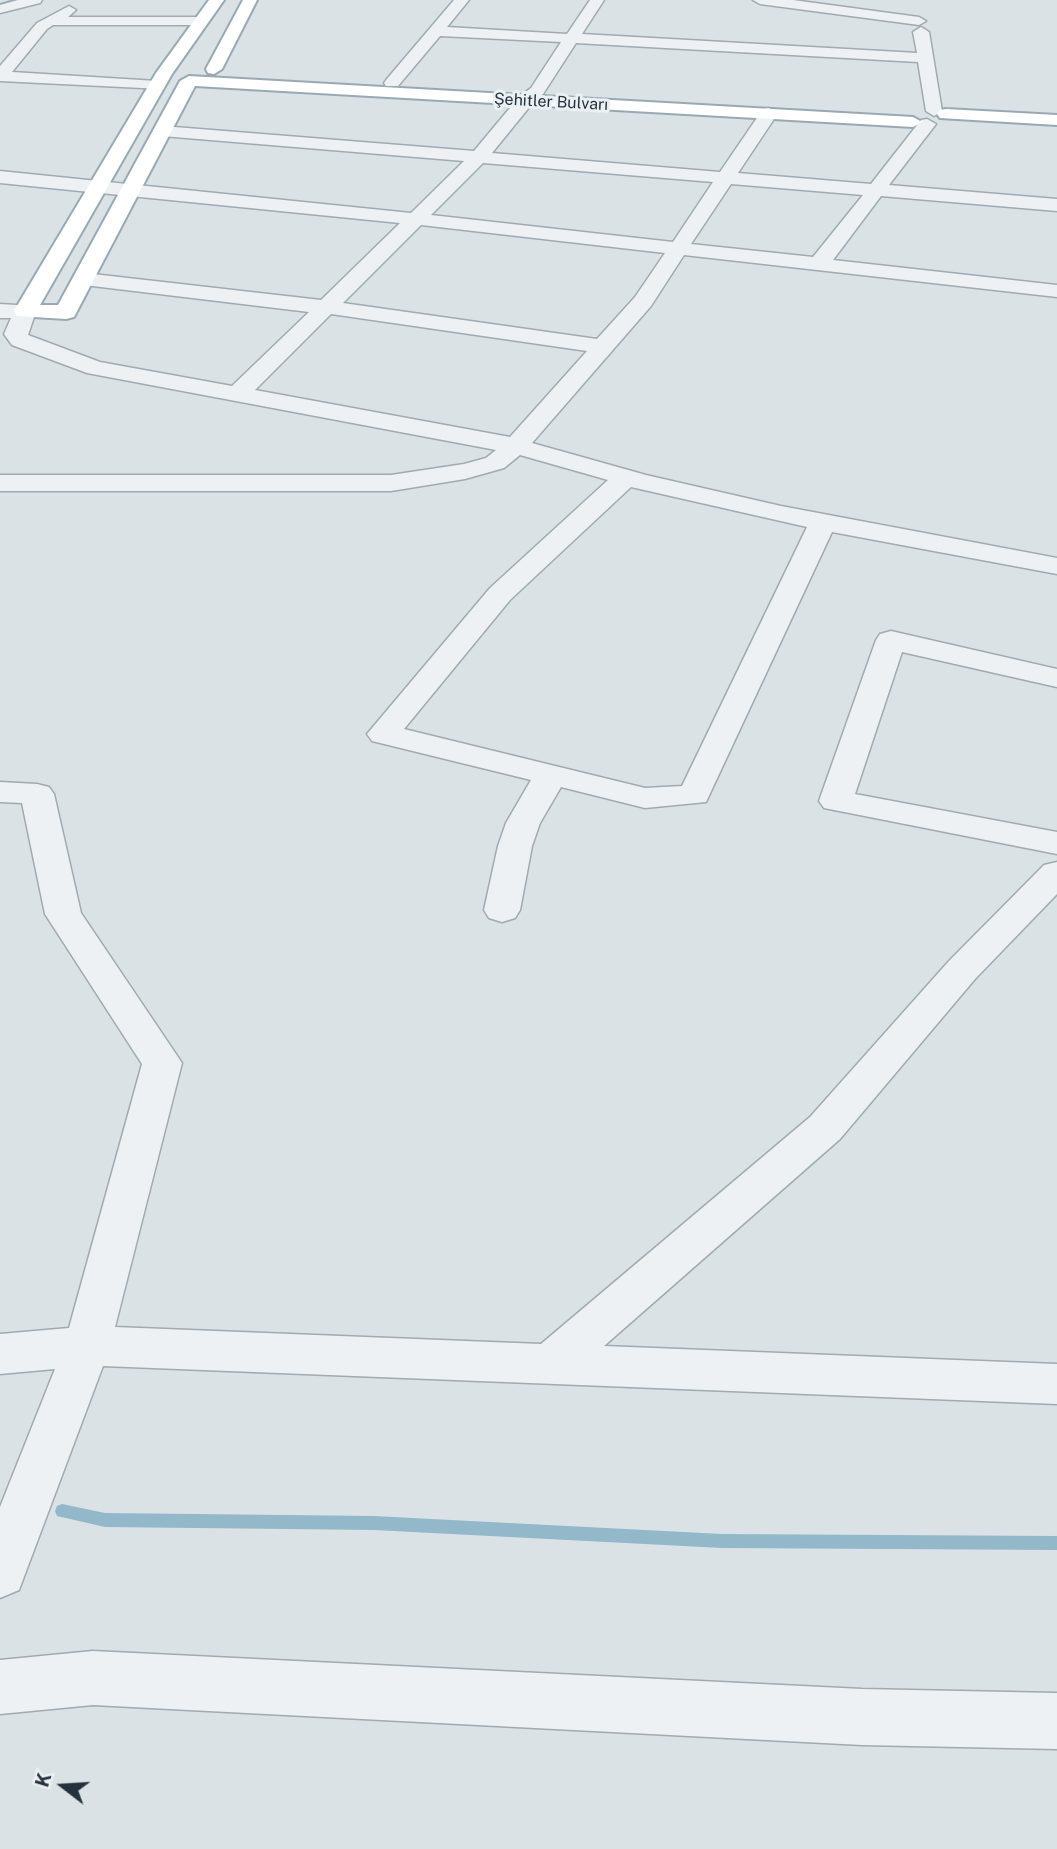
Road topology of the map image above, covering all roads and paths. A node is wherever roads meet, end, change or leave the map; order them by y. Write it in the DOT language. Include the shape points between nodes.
graph roads {
  1 [pos="35,0"];
  2 [pos="87,0"];
  3 [pos="217,0"];
  4 [pos="250,0"];
  5 [pos="462,0"];
  6 [pos="597,0"];
  7 [pos="760,0"];
  8 [pos="916,0"];
  9 [pos="0,9"];
  10 [pos="49,21"];
  11 [pos="201,21"];
  12 [pos="919,21"];
  13 [pos="436,31"];
  14 [pos="860,34"];
  15 [pos="571,38"];
  16 [pos="925,58"];
  17 [pos="216,70"];
  18 [pos="0,76"];
  19 [pos="160,80"];
  20 [pos="189,82"];
  21 [pos="392,83"];
  22 [pos="531,96"];
  23 [pos="769,113"];
  24 [pos="930,118"];
  25 [pos="1057,120"];
  26 [pos="1057,129"];
  27 [pos="162,131"];
  28 [pos="478,158"];
  29 [pos="0,177"];
  30 [pos="727,177"];
  31 [pos="98,187"];
  32 [pos="132,189"];
  33 [pos="876,189"];
  34 [pos="1057,205"];
  35 [pos="416,219"];
  36 [pos="678,248"];
  37 [pos="819,264"];
  38 [pos="84,279"];
  39 [pos="1057,291"];
  40 [pos="326,307"];
  41 [pos="0,311"];
  42 [pos="25,311"];
  43 [pos="66,312"];
  44 [pos="604,346"];
  45 [pos="61,353"];
  46 [pos="239,393"];
  47 [pos="516,446"];
  48 [pos="627,476"];
  49 [pos="0,483"];
  50 [pos="823,522"];
  51 [pos="1056,562"];
  52 [pos="1057,677"];
  53 [pos="551,775"];
  54 [pos="0,792"];
  55 [pos="1057,843"];
  56 [pos="1057,873"];
  57 [pos="502,911"];
  58 [pos="87,1346"];
  59 [pos="0,1354"];
  60 [pos="551,1364"];
  61 [pos="1057,1384"];
  62 [pos="0,1573"];
  63 [pos="0,1688"];
  64 [pos="1057,1721"];
  1 -- 9 [label="street"];
  2 -- 10 [label="street"];
  3 -- 11 [label="main road"];
  4 -- 17 [label="main road"];
  5 -- 13 [label="street"];
  6 -- 15 [label="street"];
  7 -- 14 [label="street"];
  8 -- 12 [label="street"];
  10 -- 11 [label="street"];
  10 -- 18 [label="street"];
  11 -- 19 [label="main road"];
  12 -- 14 [label="street"];
  12 -- 16 [label="street"];
  13 -- 15 [label="street"];
  13 -- 21 [label="street"];
  14 -- 15 [label="street"];
  14 -- 16 [label="street"];
  15 -- 22 [label="street"];
  16 -- 24 [label="street"];
  17 -- 19 [label="main road, Şehitler Bulvarı" via="175,68"];
  17 -- 20 [label="main road, Şehitler Bulvarı" via="208,79"];
  17 -- 21 [label="main road, Şehitler Bulvarı"];
  18 -- 19 [label="street"];
  19 -- 20 [label="main road, Şehitler Bulvarı"];
  19 -- 31 [label="main road"];
  20 -- 22 [label="main road, Şehitler Bulvarı"];
  20 -- 27 [label="main road"];
  21 -- 22 [label="main road, Şehitler Bulvarı"];
  22 -- 23 [label="main road, Şehitler Bulvarı"];
  22 -- 24 [label="main road, Şehitler Bulvarı"];
  22 -- 28 [label="street"];
  23 -- 24 [label="main road, Şehitler Bulvarı"];
  23 -- 30 [label="street"];
  24 -- 25 [label="main road, Şehitler Bulvarı"];
  24 -- 26 [label="main road, Şehitler Bulvarı"];
  24 -- 33 [label="street"];
  27 -- 28 [label="street"];
  27 -- 32 [label="main road"];
  28 -- 30 [label="street"];
  28 -- 35 [label="street"];
  29 -- 31 [label="street"];
  30 -- 33 [label="street"];
  30 -- 36 [label="street"];
  31 -- 32 [label="street"];
  31 -- 42 [label="main road"];
  32 -- 35 [label="street"];
  32 -- 38 [label="main road"];
  33 -- 34 [label="street"];
  33 -- 37 [label="street"];
  35 -- 36 [label="street"];
  35 -- 40 [label="street"];
  36 -- 37 [label="street"];
  36 -- 44 [label="street" via="643,301"];
  37 -- 39 [label="street"];
  38 -- 40 [label="street"];
  38 -- 43 [label="main road"];
  40 -- 44 [label="street"];
  40 -- 46 [label="street"];
  41 -- 42 [label="street"];
  42 -- 43 [label="main road"];
  42 -- 45 [label="street" via="15,334 20,340"];
  43 -- 45 [label="street" via="58,327"];
  44 -- 47 [label="street"];
  45 -- 46 [label="street" via="95,368"];
  46 -- 47 [label="street"];
  47 -- 48 [label="street"];
  47 -- 49 [label="street" via="495,463 391,483"];
  48 -- 50 [label="street"];
  48 -- 53 [label="street" via="500,594 383,734"];
  50 -- 51 [label="street"];
  50 -- 53 [label="street" via="694,795 645,798"];
  52 -- 55 [label="street" via="891,640 836,801"];
  53 -- 57 [label="street" via="523,823"];
  54 -- 58 [label="street" via="37,794 63,914 162,1063"];
  56 -- 60 [label="street" via="962,970 825,1128"];
  58 -- 59 [label="street"];
  58 -- 60 [label="street"];
  58 -- 62 [label="street"];
  60 -- 61 [label="street"];
  63 -- 64 [label="street" via="93,1678 862,1717"];
}
